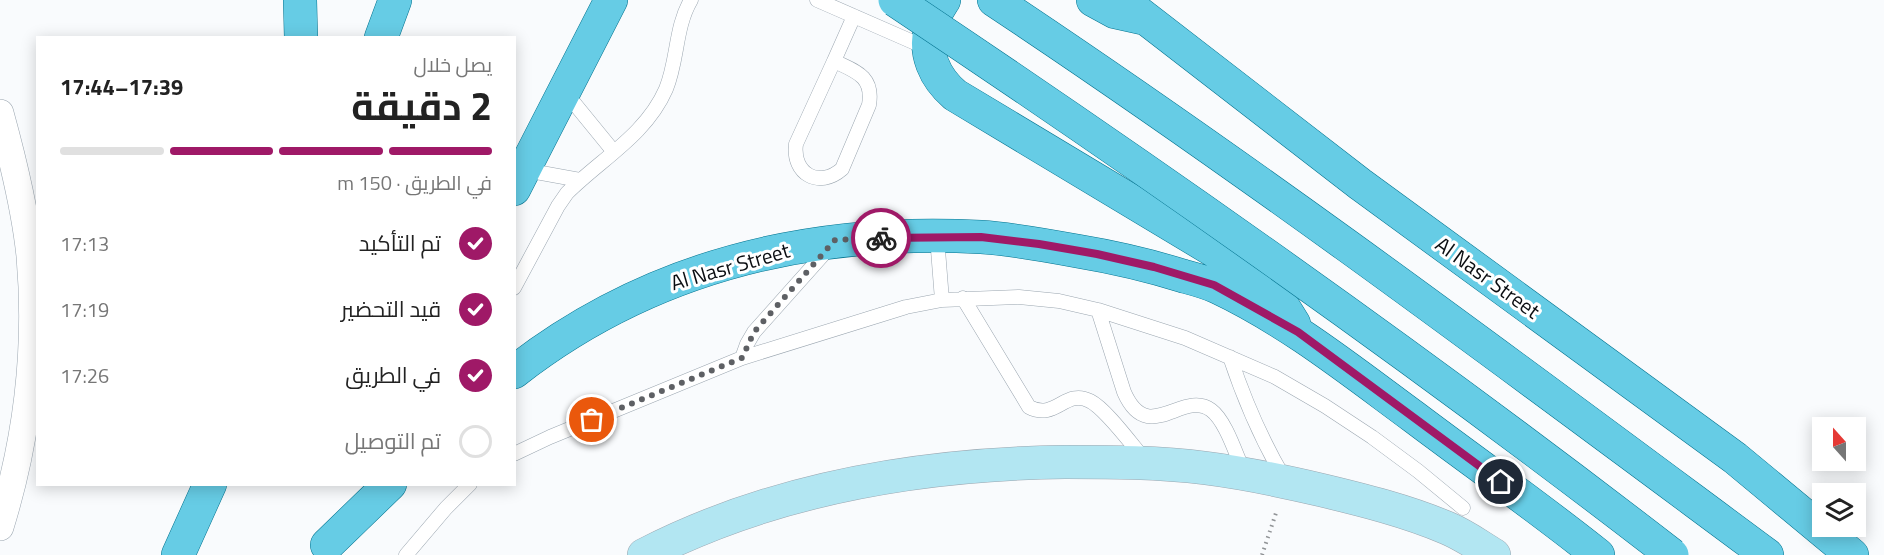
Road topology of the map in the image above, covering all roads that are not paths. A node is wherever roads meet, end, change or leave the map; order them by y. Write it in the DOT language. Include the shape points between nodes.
graph roads {
  1 [pos="300,0"];
  2 [pos="395,0"];
  3 [pos="611,0"];
  4 [pos="691,0"];
  5 [pos="817,0"];
  6 [pos="895,0"];
  7 [pos="944,0"];
  8 [pos="994,0"];
  9 [pos="1093,0"];
  10 [pos="1135,9"];
  11 [pos="854,16"];
  12 [pos="301,36"];
  13 [pos="382,36"];
  14 [pos="928,49"];
  15 [pos="834,61"];
  16 [pos="565,92"];
  17 [pos="0,113"];
  18 [pos="614,152"];
  19 [pos="520,179"];
  20 [pos="580,180"];
  21 [pos="937,237"];
  22 [pos="835,240"];
  23 [pos="516,284"];
  24 [pos="963,298"];
  25 [pos="942,300"];
  26 [pos="1098,310"];
  27 [pos="1298,332"];
  28 [pos="1230,357"];
  29 [pos="742,358"];
  30 [pos="516,371"];
  31 [pos="516,453"];
  32 [pos="1148,464"];
  33 [pos="1245,474"];
  34 [pos="1286,482"];
  35 [pos="209,486"];
  36 [pos="358,486"];
  37 [pos="388,486"];
  38 [pos="468,486"];
  39 [pos="1463,508"];
  40 [pos="0,527"];
  41 [pos="1578,549"];
  42 [pos="325,550"];
  43 [pos="178,555"];
  44 [pos="406,555"];
  45 [pos="644,555"];
  46 [pos="1494,555"];
  47 [pos="1672,555"];
  48 [pos="1767,555"];
  49 [pos="1852,555"];
  1 -- 12 [label="main road"];
  2 -- 13 [label="main road"];
  3 -- 16 [label="main road"];
  4 -- 18 [label="lane" via="682,17 666,89 641,129"];
  5 -- 11 [label="lane"];
  6 -- 47 [label="main road, bridge" via="1335,304"];
  7 -- 14 [label="main road" via="931,24"];
  8 -- 48 [label="main road" via="1383,270"];
  9 -- 10 [label="main road" via="1131,17"];
  10 -- 49 [label="main road, Al Nasr Street" via="1360,184 1735,458"];
  11 -- 14 [label="lane"];
  11 -- 15 [label="lane"];
  14 -- 27 [label="main road" via="937,75 955,95 1258,278 1289,312"];
  15 -- 15 [label="lane" via="796,144 798,164 813,178 834,176 842,169 870,96 869,86 858,72"];
  16 -- 18 [label="lane"];
  16 -- 19 [label="main road"];
  17 -- 40 [label="street" via="18,182 30,256 33,332 27,408 14,482"];
  18 -- 20 [label="lane"];
  19 -- 20 [label="lane"];
  20 -- 23 [label="lane" via="558,206"];
  21 -- 22 [label="main road, Al Nasr Street"];
  21 -- 25 [label="lane"];
  21 -- 27 [label="main road, Al Nasr Street" via="981,237 1039,244 1154,267 1214,285"];
  22 -- 29 [label="lane" via="754,332"];
  22 -- 30 [label="main road, Al Nasr Street" via="752,256 670,282 584,324"];
  24 -- 25 [label="lane"];
  24 -- 26 [label="lane" via="1019,297"];
  24 -- 32 [label="lane" via="1029,406 1044,412 1066,400 1090,400"];
  25 -- 29 [label="lane" via="906,307"];
  26 -- 28 [label="lane"];
  26 -- 33 [label="lane" via="1124,392 1134,408 1162,416 1191,404 1203,405 1220,420"];
  27 -- 41 [label="main road, Al Nasr Street"];
  28 -- 34 [label="lane" via="1242,395"];
  28 -- 39 [label="lane" via="1275,377 1334,412"];
  29 -- 31 [label="lane"];
  32 -- 33 [label="street"];
  32 -- 45 [label="street" via="979,465 866,479 757,508"];
  33 -- 34 [label="street"];
  34 -- 46 [label="street" via="1370,502 1437,524"];
  35 -- 43 [label="main road"];
  36 -- 42 [label="main road"];
  37 -- 42 [label="main road"];
  38 -- 44 [label="lane"];
}
